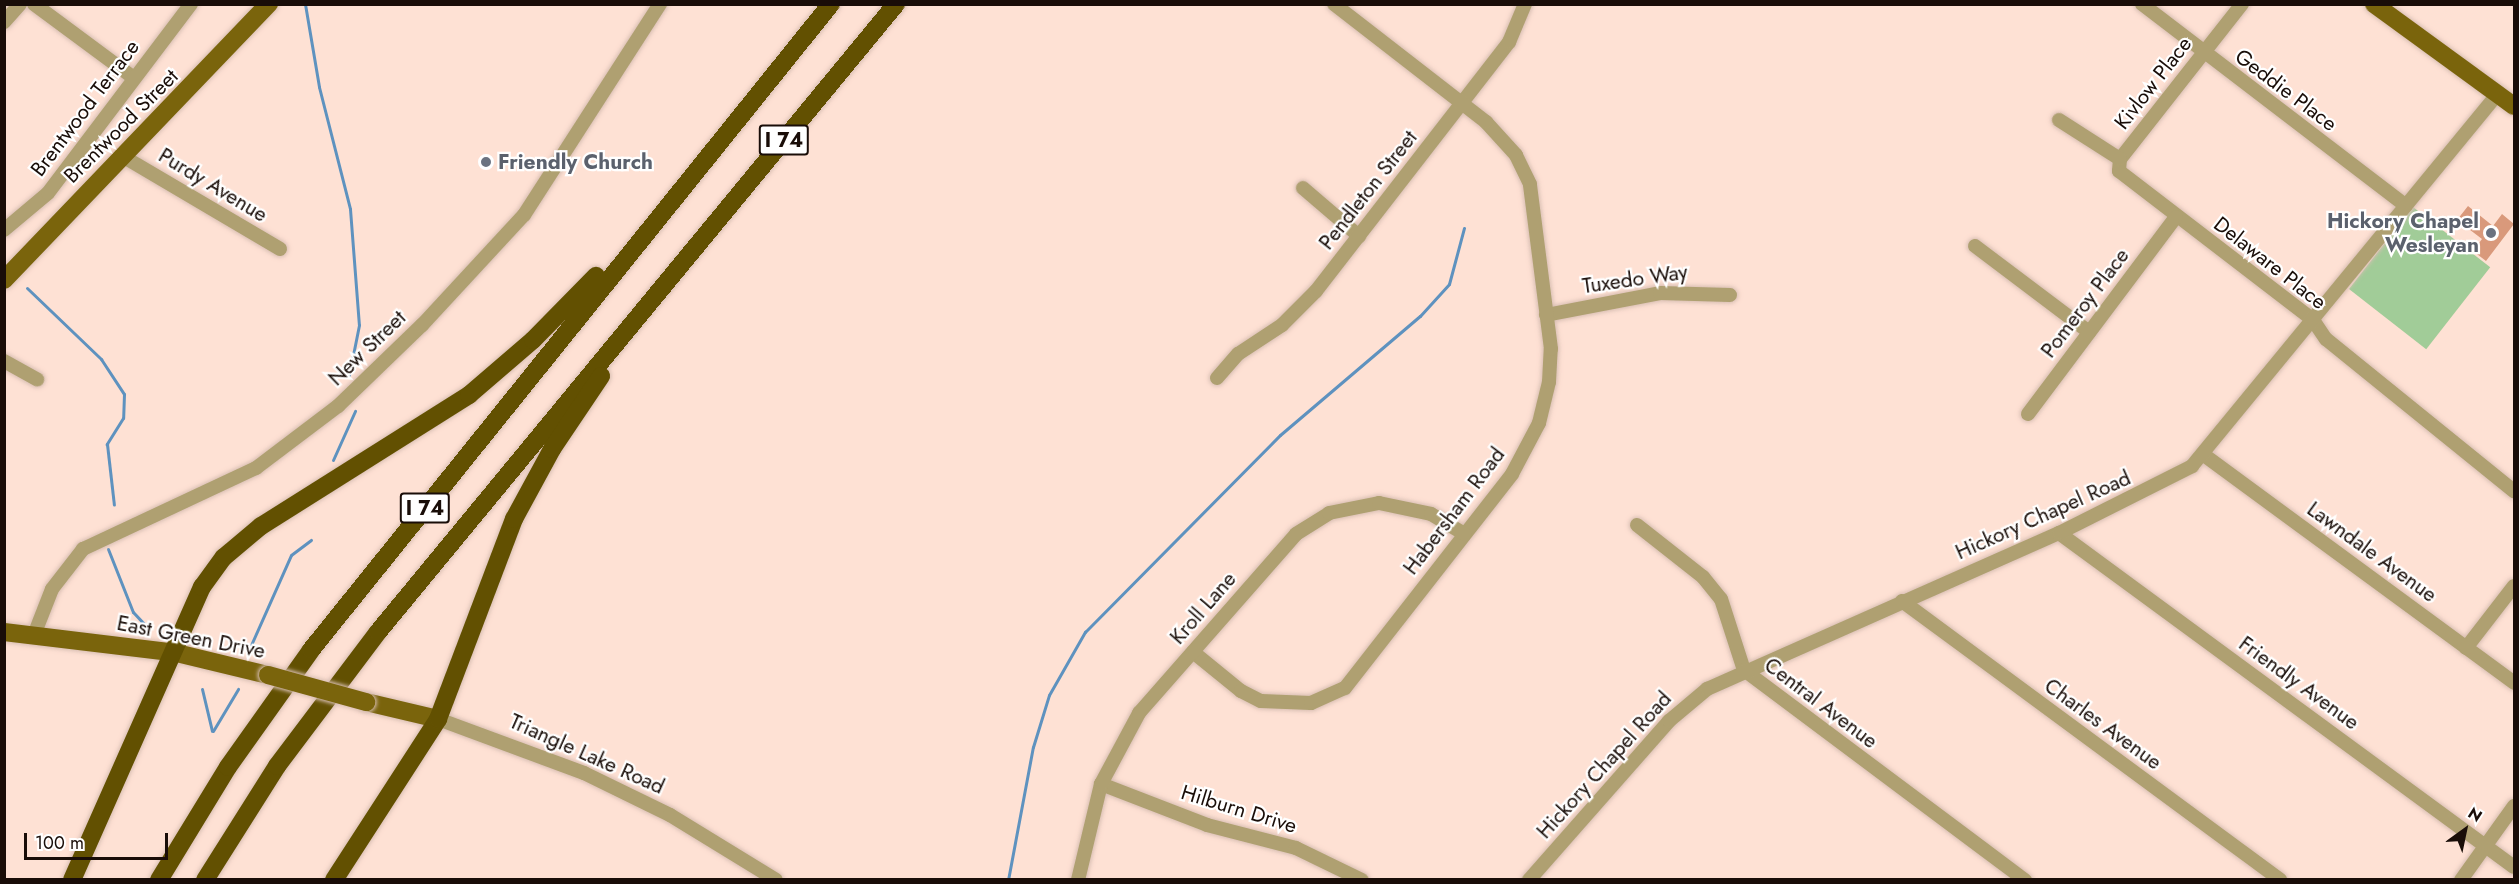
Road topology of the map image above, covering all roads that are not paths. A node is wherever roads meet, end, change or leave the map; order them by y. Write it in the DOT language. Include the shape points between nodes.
graph roads {
  1 [pos="20,4"];
  2 [pos="34,4"];
  3 [pos="192,4"];
  4 [pos="269,4"];
  5 [pos="660,4"];
  6 [pos="831,4"];
  7 [pos="896,4"];
  8 [pos="1334,4"];
  9 [pos="1525,4"];
  10 [pos="2142,4"];
  11 [pos="2242,4"];
  12 [pos="2374,4"];
  13 [pos="4,22"];
  14 [pos="2203,54"];
  15 [pos="134,78"];
  16 [pos="2498,94"];
  17 [pos="1462,104"];
  18 [pos="2514,106"];
  19 [pos="2059,120"];
  20 [pos="124,157"];
  21 [pos="2120,159"];
  22 [pos="1303,188"];
  23 [pos="675,196"];
  24 [pos="2406,206"];
  25 [pos="2176,217"];
  26 [pos="4,230"];
  27 [pos="1359,236"];
  28 [pos="1975,246"];
  29 [pos="280,249"];
  30 [pos="670,274"];
  31 [pos="4,280"];
  32 [pos="1730,296"];
  33 [pos="1546,315"];
  34 [pos="2313,320"];
  35 [pos="2089,332"];
  36 [pos="4,361"];
  37 [pos="1217,378"];
  38 [pos="37,380"];
  39 [pos="2028,414"];
  40 [pos="2204,454"];
  41 [pos="2514,491"];
  42 [pos="1637,525"];
  43 [pos="2059,533"];
  44 [pos="1464,534"];
  45 [pos="2514,586"];
  46 [pos="1902,602"];
  47 [pos="4,633"];
  48 [pos="34,635"];
  49 [pos="2466,648"];
  50 [pos="1193,652"];
  51 [pos="177,653"];
  52 [pos="1744,670"];
  53 [pos="2514,683"];
  54 [pos="366,702"];
  55 [pos="438,719"];
  56 [pos="277,766"];
  57 [pos="1101,784"];
  58 [pos="2514,806"];
  59 [pos="188,829"];
  60 [pos="2486,846"];
  61 [pos="2514,867"];
  62 [pos="72,879"];
  63 [pos="150,879"];
  64 [pos="159,879"];
  65 [pos="205,879"];
  66 [pos="218,879"];
  67 [pos="334,879"];
  68 [pos="776,879"];
  69 [pos="1078,879"];
  70 [pos="1362,879"];
  71 [pos="1529,879"];
  72 [pos="2025,879"];
  73 [pos="2280,879"];
  74 [pos="2461,879"];
  1 -- 13 [label="street"];
  2 -- 15 [label="street"];
  3 -- 15 [label="street, Brentwood Terrace"];
  4 -- 20 [label="main road, Brentwood Street"];
  5 -- 48 [label="street, New Street" via="524,214 422,325 330,413 256,468 83,549 52,589"];
  6 -- 23 [label="highway, I 74"];
  7 -- 30 [label="highway, I 74"];
  8 -- 17 [label="street, Habersham Road"];
  9 -- 17 [label="street, Pendleton Street" via="1509,42"];
  10 -- 14 [label="street, Geddie Place"];
  11 -- 14 [label="street, Kivlow Place"];
  12 -- 16 [label="main road"];
  14 -- 21 [label="street, Kivlow Place"];
  14 -- 24 [label="street, Geddie Place"];
  15 -- 26 [label="street, Brentwood Terrace" via="48,193"];
  16 -- 18 [label="main road"];
  16 -- 24 [label="street, Hickory Chapel Road"];
  17 -- 27 [label="street, Pendleton Street"];
  17 -- 33 [label="street, Habersham Road" via="1516,155 1530,184"];
  19 -- 21 [label="street"];
  20 -- 29 [label="street, Purdy Avenue"];
  20 -- 31 [label="main road, Brentwood Street"];
  21 -- 25 [label="street, Delaware Place" via="2124,179"];
  22 -- 27 [label="street"];
  23 -- 51 [label="highway" via="641,221 560,314 469,395 239,543 202,587"];
  23 -- 59 [label="highway, I 74" via="311,650"];
  24 -- 34 [label="street, Hickory Chapel Road"];
  25 -- 34 [label="street, Delaware Place"];
  25 -- 35 [label="street, Pomeroy Place"];
  27 -- 37 [label="street, Pendleton Street" via="1316,291 1282,325 1238,354"];
  28 -- 35 [label="street"];
  30 -- 55 [label="highway" via="656,307 592,389 532,483 500,550"];
  30 -- 56 [label="highway, I 74" via="378,632"];
  32 -- 33 [label="street, Tuxedo Way" via="1660,293"];
  33 -- 44 [label="street, Habersham Road" via="1549,381 1539,423 1512,474"];
  34 -- 40 [label="street, Hickory Chapel Road"];
  34 -- 41 [label="street, Delaware Place" via="2342,353"];
  35 -- 39 [label="street, Pomeroy Place"];
  36 -- 38 [label="street"];
  40 -- 43 [label="street, Hickory Chapel Road" via="2161,485"];
  40 -- 49 [label="street, Lawndale Avenue"];
  42 -- 52 [label="street, Central Avenue" via="1703,577 1721,600"];
  43 -- 46 [label="street, Hickory Chapel Road"];
  43 -- 60 [label="street, Friendly Avenue"];
  44 -- 50 [label="street, Kroll Lane" via="1431,514 1396,504 1363,504 1329,513 1296,534"];
  44 -- 50 [label="street, Habersham Road" via="1345,688 1327,698 1296,706 1261,701 1241,691"];
  45 -- 49 [label="street"];
  46 -- 52 [label="street, Hickory Chapel Road"];
  46 -- 73 [label="street, Charles Avenue"];
  47 -- 48 [label="main road, East Green Drive"];
  48 -- 51 [label="main road, East Green Drive"];
  49 -- 53 [label="street, Lawndale Avenue"];
  50 -- 57 [label="street, Kroll Lane" via="1139,713"];
  51 -- 54 [label="main road, East Green Drive, bridge"];
  51 -- 62 [label="highway"];
  52 -- 71 [label="street, Hickory Chapel Road" via="1684,706"];
  52 -- 72 [label="street, Central Avenue"];
  54 -- 55 [label="main road, Triangle Lake Road"];
  55 -- 67 [label="highway"];
  55 -- 68 [label="street, Triangle Lake Road" via="584,773 670,816"];
  56 -- 65 [label="highway, I 74"];
  56 -- 66 [label="highway" via="262,802"];
  57 -- 69 [label="street, Kroll Lane"];
  57 -- 70 [label="street, Hilburn Drive" via="1207,825 1296,848"];
  58 -- 60 [label="street"];
  59 -- 63 [label="highway" via="167,851"];
  59 -- 64 [label="highway, I 74"];
  60 -- 61 [label="street, Friendly Avenue"];
  60 -- 74 [label="street"];
}
